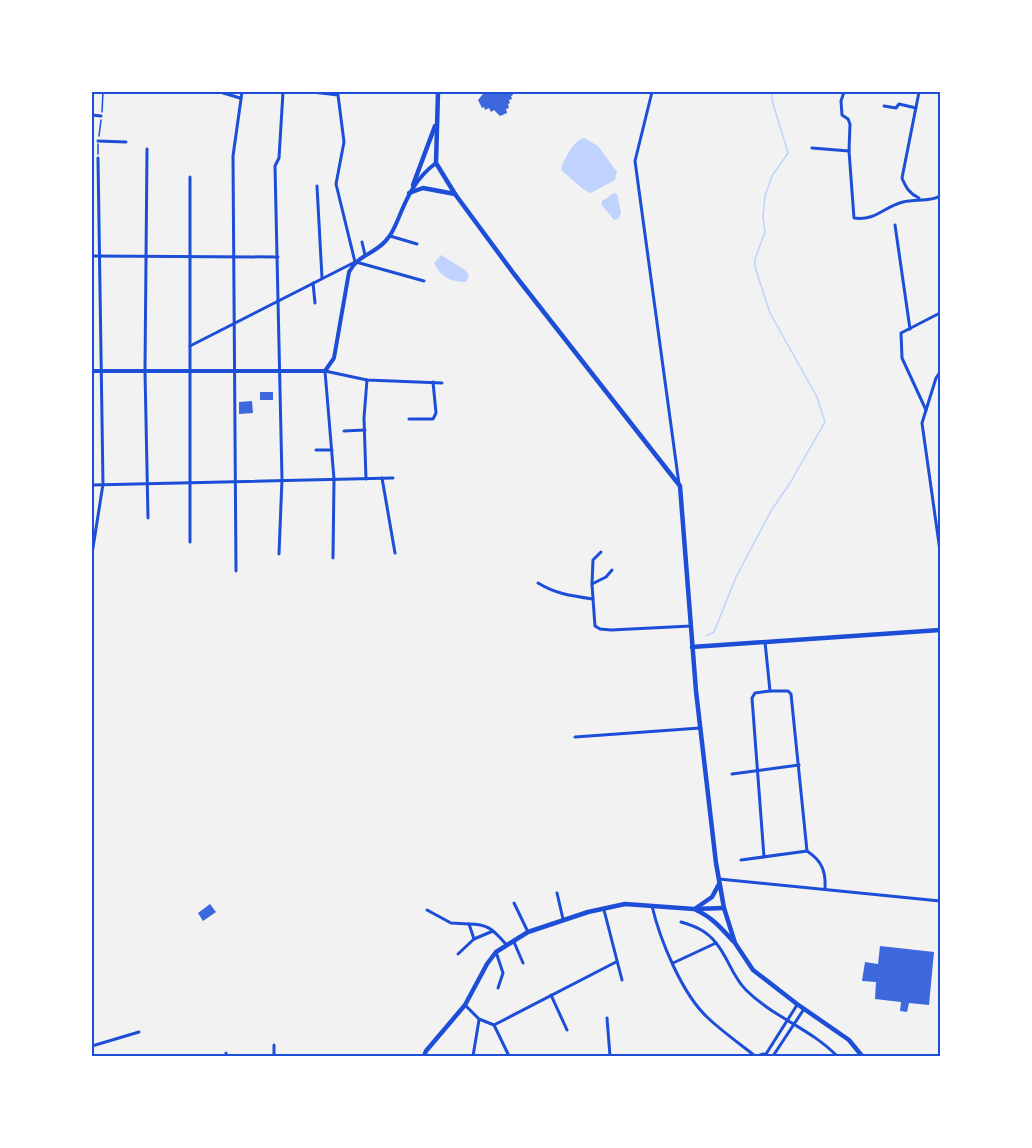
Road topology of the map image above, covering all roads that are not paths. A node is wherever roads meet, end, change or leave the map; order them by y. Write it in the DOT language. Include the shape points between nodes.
graph roads {
  1 [pos="220,92"];
  2 [pos="242,92"];
  3 [pos="283,92"];
  4 [pos="312,92"];
  5 [pos="438,92"];
  6 [pos="652,92"];
  7 [pos="844,92"];
  8 [pos="919,92"];
  9 [pos="240,98"];
  10 [pos="884,106"];
  11 [pos="916,108"];
  12 [pos="92,115"];
  13 [pos="101,116"];
  14 [pos="436,124"];
  15 [pos="98,141"];
  16 [pos="126,142"];
  17 [pos="812,148"];
  18 [pos="147,149"];
  19 [pos="849,151"];
  20 [pos="98,158"];
  21 [pos="436,163"];
  22 [pos="190,177"];
  23 [pos="413,185"];
  24 [pos="317,186"];
  25 [pos="409,193"];
  26 [pos="455,194"];
  27 [pos="940,196"];
  28 [pos="921,199"];
  29 [pos="895,225"];
  30 [pos="390,236"];
  31 [pos="362,242"];
  32 [pos="417,244"];
  33 [pos="365,255"];
  34 [pos="92,256"];
  35 [pos="100,256"];
  36 [pos="146,256"];
  37 [pos="190,256"];
  38 [pos="235,257"];
  39 [pos="278,257"];
  40 [pos="355,262"];
  41 [pos="322,278"];
  42 [pos="424,281"];
  43 [pos="313,283"];
  44 [pos="278,302"];
  45 [pos="315,303"];
  46 [pos="940,313"];
  47 [pos="234,324"];
  48 [pos="910,329"];
  49 [pos="190,346"];
  50 [pos="279,370"];
  51 [pos="92,371"];
  52 [pos="102,371"];
  53 [pos="145,371"];
  54 [pos="190,371"];
  55 [pos="234,371"];
  56 [pos="325,371"];
  57 [pos="940,372"];
  58 [pos="367,380"];
  59 [pos="433,382"];
  60 [pos="442,382"];
  61 [pos="926,410"];
  62 [pos="409,420"];
  63 [pos="364,430"];
  64 [pos="344,431"];
  65 [pos="316,450"];
  66 [pos="332,450"];
  67 [pos="366,478"];
  68 [pos="382,478"];
  69 [pos="393,478"];
  70 [pos="282,479"];
  71 [pos="333,479"];
  72 [pos="190,481"];
  73 [pos="236,481"];
  74 [pos="148,482"];
  75 [pos="92,484"];
  76 [pos="103,484"];
  77 [pos="680,486"];
  78 [pos="148,518"];
  79 [pos="190,542"];
  80 [pos="940,551"];
  81 [pos="395,552"];
  82 [pos="601,552"];
  83 [pos="92,554"];
  84 [pos="279,554"];
  85 [pos="333,558"];
  86 [pos="612,570"];
  87 [pos="236,571"];
  88 [pos="538,583"];
  89 [pos="592,584"];
  90 [pos="593,599"];
  91 [pos="691,626"];
  92 [pos="940,630"];
  93 [pos="765,642"];
  94 [pos="692,647"];
  95 [pos="770,691"];
  96 [pos="700,728"];
  97 [pos="575,737"];
  98 [pos="799,765"];
  99 [pos="759,770"];
  100 [pos="732,774"];
  101 [pos="807,851"];
  102 [pos="764,857"];
  103 [pos="741,860"];
  104 [pos="719,881"];
  105 [pos="825,889"];
  106 [pos="557,893"];
  107 [pos="940,901"];
  108 [pos="514,903"];
  109 [pos="651,906"];
  110 [pos="603,908"];
  111 [pos="724,908"];
  112 [pos="694,909"];
  113 [pos="426,910"];
  114 [pos="563,919"];
  115 [pos="681,922"];
  116 [pos="469,924"];
  117 [pos="493,931"];
  118 [pos="528,932"];
  119 [pos="474,939"];
  120 [pos="513,940"];
  121 [pos="716,943"];
  122 [pos="735,943"];
  123 [pos="506,944"];
  124 [pos="496,952"];
  125 [pos="458,954"];
  126 [pos="616,962"];
  127 [pos="524,963"];
  128 [pos="673,963"];
  129 [pos="622,980"];
  130 [pos="498,988"];
  131 [pos="551,995"];
  132 [pos="797,1004"];
  133 [pos="465,1005"];
  134 [pos="804,1009"];
  135 [pos="607,1018"];
  136 [pos="479,1019"];
  137 [pos="788,1019"];
  138 [pos="794,1023"];
  139 [pos="494,1025"];
  140 [pos="567,1030"];
  141 [pos="139,1032"];
  142 [pos="274,1045"];
  143 [pos="92,1047"];
  144 [pos="274,1056"];
  145 [pos="424,1056"];
  146 [pos="472,1056"];
  147 [pos="509,1056"];
  148 [pos="610,1056"];
  149 [pos="756,1056"];
  150 [pos="769,1056"];
  151 [pos="837,1056"];
  152 [pos="862,1056"];
  1 -- 9 [label="street"];
  2 -- 9 [label="street"];
  3 -- 39 [label="street" via="279,158 275,166"];
  4 -- 40 [label="street" via="338,96 344,142 336,184"];
  5 -- 14 [label="main road"];
  6 -- 77 [label="street" via="635,161"];
  7 -- 19 [label="street" via="841,108 850,124"];
  8 -- 11 [label="street"];
  9 -- 38 [label="street" via="233,156"];
  10 -- 11 [label="street"];
  11 -- 28 [label="street" via="902,178 912,195"];
  12 -- 13 [label="street"];
  14 -- 21 [label="main road"];
  14 -- 23 [label="main road"];
  15 -- 16 [label="street"];
  17 -- 19 [label="street"];
  18 -- 36 [label="street"];
  19 -- 28 [label="street" via="854,218 865,219 892,205"];
  20 -- 35 [label="street"];
  21 -- 23 [label="street"];
  21 -- 26 [label="main road"];
  22 -- 37 [label="street"];
  23 -- 25 [label="street"];
  24 -- 41 [label="street"];
  25 -- 26 [label="main road" via="423,188"];
  25 -- 30 [label="street"];
  26 -- 77 [label="main road"];
  27 -- 28 [label="street"];
  29 -- 48 [label="street"];
  30 -- 32 [label="street"];
  30 -- 33 [label="street"];
  31 -- 33 [label="street"];
  33 -- 40 [label="street"];
  34 -- 35 [label="street"];
  35 -- 36 [label="street"];
  35 -- 52 [label="street"];
  36 -- 37 [label="street"];
  36 -- 53 [label="street"];
  37 -- 38 [label="street"];
  37 -- 49 [label="street"];
  38 -- 39 [label="street"];
  38 -- 47 [label="street"];
  39 -- 44 [label="street"];
  40 -- 41 [label="street"];
  40 -- 42 [label="street"];
  40 -- 56 [label="street" via="334,358"];
  41 -- 43 [label="street"];
  43 -- 44 [label="street"];
  43 -- 45 [label="street"];
  44 -- 47 [label="street"];
  44 -- 50 [label="street"];
  46 -- 48 [label="street"];
  47 -- 49 [label="street"];
  47 -- 55 [label="street"];
  48 -- 61 [label="street" via="901,333 902,358"];
  49 -- 54 [label="street"];
  50 -- 55 [label="street"];
  50 -- 56 [label="street"];
  50 -- 70 [label="street"];
  51 -- 52 [label="street"];
  52 -- 53 [label="street"];
  52 -- 76 [label="street"];
  53 -- 54 [label="street"];
  53 -- 74 [label="street"];
  54 -- 55 [label="street"];
  54 -- 72 [label="street"];
  55 -- 73 [label="street"];
  56 -- 58 [label="street"];
  56 -- 66 [label="street"];
  57 -- 61 [label="street"];
  58 -- 59 [label="street"];
  58 -- 63 [label="street"];
  59 -- 60 [label="street"];
  59 -- 62 [label="street" via="433,419"];
  61 -- 80 [label="street" via="922,423"];
  63 -- 64 [label="street"];
  63 -- 67 [label="street"];
  65 -- 66 [label="street"];
  66 -- 71 [label="street"];
  67 -- 68 [label="street"];
  67 -- 71 [label="street"];
  68 -- 69 [label="street"];
  68 -- 81 [label="street"];
  70 -- 71 [label="street"];
  70 -- 73 [label="street"];
  70 -- 84 [label="street"];
  71 -- 85 [label="street"];
  72 -- 73 [label="street"];
  72 -- 74 [label="street"];
  72 -- 79 [label="street"];
  73 -- 87 [label="street"];
  74 -- 76 [label="street"];
  74 -- 78 [label="street"];
  75 -- 76 [label="street"];
  76 -- 83 [label="street"];
  77 -- 91 [label="main road"];
  82 -- 89 [label="street" via="593,560"];
  86 -- 89 [label="street"];
  88 -- 90 [label="street" via="565,596"];
  89 -- 90 [label="street"];
  90 -- 91 [label="street" via="596,626 600,629"];
  91 -- 94 [label="main road"];
  92 -- 93 [label="main road"];
  93 -- 94 [label="main road"];
  93 -- 95 [label="street"];
  94 -- 96 [label="main road"];
  95 -- 98 [label="street" via="791,694"];
  95 -- 99 [label="street" via="755,693 752,698"];
  96 -- 97 [label="street"];
  96 -- 104 [label="main road"];
  98 -- 99 [label="street"];
  98 -- 101 [label="street"];
  99 -- 100 [label="street"];
  99 -- 102 [label="street"];
  101 -- 102 [label="street"];
  101 -- 105 [label="street" via="824,868"];
  102 -- 103 [label="street"];
  104 -- 105 [label="street"];
  104 -- 111 [label="main road"];
  104 -- 112 [label="main road" via="712,897"];
  105 -- 107 [label="street"];
  106 -- 114 [label="street"];
  108 -- 118 [label="street"];
  109 -- 110 [label="main road" via="625,904"];
  109 -- 112 [label="main road"];
  109 -- 128 [label="street"];
  110 -- 114 [label="main road"];
  110 -- 126 [label="street"];
  111 -- 112 [label="main road"];
  111 -- 122 [label="main road"];
  112 -- 122 [label="main road" via="722,927"];
  113 -- 116 [label="street" via="451,923"];
  114 -- 118 [label="main road"];
  115 -- 121 [label="street" via="696,926"];
  116 -- 117 [label="street" via="481,924"];
  116 -- 119 [label="street"];
  117 -- 119 [label="street"];
  117 -- 123 [label="street"];
  118 -- 120 [label="main road"];
  119 -- 125 [label="street"];
  120 -- 123 [label="main road"];
  120 -- 127 [label="street"];
  121 -- 128 [label="street"];
  121 -- 137 [label="street" via="747,991"];
  122 -- 132 [label="main road" via="753,970"];
  123 -- 124 [label="main road"];
  124 -- 130 [label="street" via="503,973"];
  124 -- 133 [label="main road"];
  126 -- 129 [label="street"];
  126 -- 131 [label="street"];
  128 -- 149 [label="street" via="707,1017"];
  131 -- 139 [label="street"];
  131 -- 140 [label="street"];
  132 -- 134 [label="main road"];
  132 -- 137 [label="street"];
  133 -- 136 [label="street"];
  133 -- 145 [label="main road"];
  134 -- 138 [label="street"];
  134 -- 152 [label="main road" via="849,1040"];
  135 -- 148 [label="street"];
  136 -- 139 [label="street"];
  136 -- 146 [label="street"];
  137 -- 138 [label="street"];
  137 -- 150 [label="street"];
  138 -- 150 [label="street"];
  138 -- 151 [label="street"];
  139 -- 147 [label="street"];
  141 -- 143 [label="street"];
  142 -- 144 [label="street"];
  149 -- 150 [label="street"];
}
